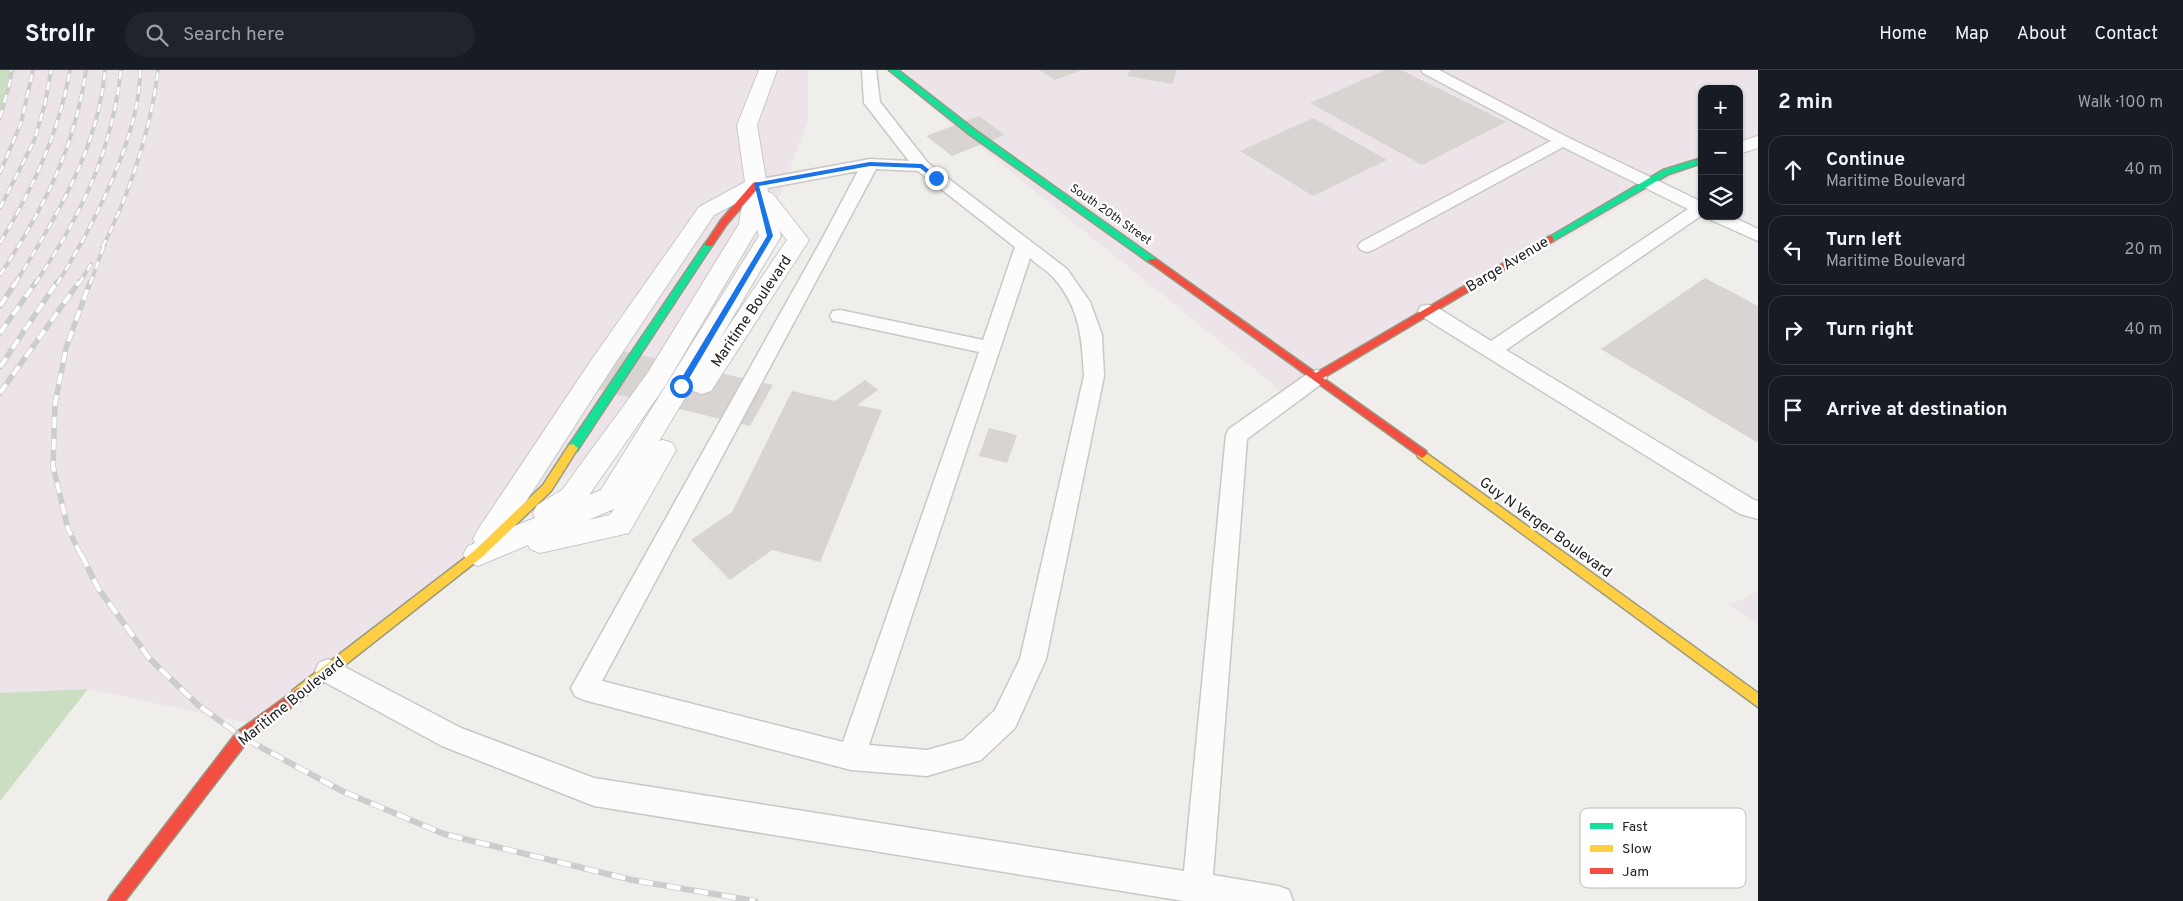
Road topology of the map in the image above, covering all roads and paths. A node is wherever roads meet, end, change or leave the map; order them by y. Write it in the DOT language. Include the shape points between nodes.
graph roads {
  1 [pos="768,70"];
  2 [pos="869,70"];
  3 [pos="893,70"];
  4 [pos="1428,70"];
  5 [pos="1563,142"];
  6 [pos="1758,142"];
  7 [pos="1743,147"];
  8 [pos="1698,161"];
  9 [pos="870,164"];
  10 [pos="922,166"];
  11 [pos="1647,182"];
  12 [pos="756,184"];
  13 [pos="1698,207"];
  14 [pos="1698,210"];
  15 [pos="1725,220"];
  16 [pos="1758,236"];
  17 [pos="1025,245"];
  18 [pos="1367,246"];
  19 [pos="1428,311"];
  20 [pos="840,316"];
  21 [pos="990,348"];
  22 [pos="1491,350"];
  23 [pos="1317,377"];
  24 [pos="1758,510"];
  25 [pos="478,554"];
  26 [pos="328,671"];
  27 [pos="1758,701"];
  28 [pos="851,757"];
  29 [pos="1197,888"];
  30 [pos="116,901"];
  31 [pos="1278,901"];
  1 -- 12 [label="street, Maritime Boulevard" via="747,125"];
  2 -- 10 [label="lane" via="872,103"];
  3 -- 23 [label="street, South 20th Street" via="972,132"];
  4 -- 5 [label="lane"];
  5 -- 11 [label="lane"];
  5 -- 18 [label="lane"];
  6 -- 7 [label="street"];
  8 -- 11 [label="street, Barge Avenue"];
  9 -- 10 [label="lane"];
  9 -- 12 [label="lane"];
  9 -- 28 [label="lane" via="584,688"];
  10 -- 17 [label="lane"];
  11 -- 13 [label="lane"];
  11 -- 19 [label="street, Barge Avenue"];
  12 -- 25 [label="street, Maritime Boulevard" via="706,211"];
  12 -- 25 [label="street, Maritime Boulevard" via="750,224 656,380 572,498"];
  12 -- 25 [label="street, Maritime Boulevard" via="798,240 699,389 619,525"];
  14 -- 22 [label="lane"];
  15 -- 16 [label="lane"];
  17 -- 21 [label="lane"];
  17 -- 28 [label="lane" via="1060,273 1080,302 1092,336 1094,376 1033,659 1005,718 971,751 927,763"];
  19 -- 22 [label="lane"];
  19 -- 23 [label="street, Barge Avenue"];
  20 -- 21 [label="lane"];
  21 -- 28 [label="lane"];
  22 -- 24 [label="lane" via="1740,503"];
  23 -- 27 [label="street, Guy N Verger Boulevard"];
  23 -- 29 [label="lane" via="1237,435"];
  25 -- 26 [label="street, Maritime Boulevard"];
  26 -- 29 [label="lane" via="452,737 594,792"];
  26 -- 30 [label="street, Maritime Boulevard" via="242,737"];
  29 -- 31 [label="lane"];
}
